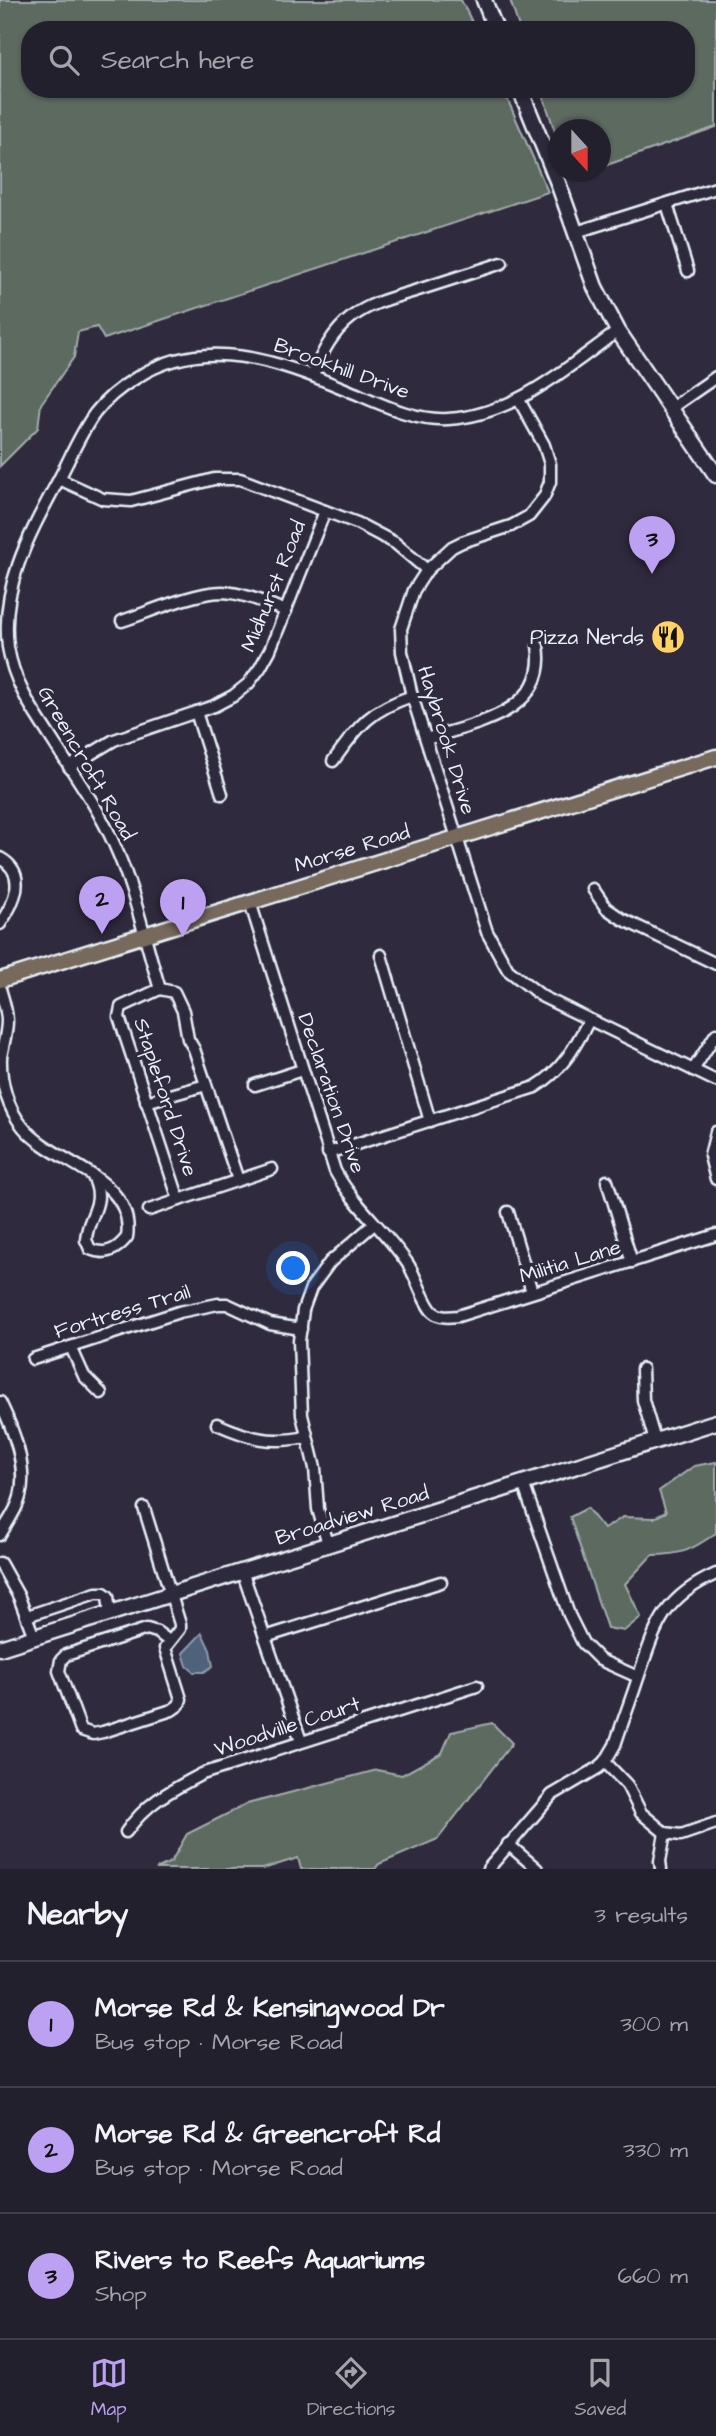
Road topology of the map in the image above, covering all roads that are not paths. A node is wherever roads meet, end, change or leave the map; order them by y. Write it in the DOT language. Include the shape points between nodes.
graph roads {
  1 [pos="484,0"];
  2 [pos="492,21"];
  3 [pos="524,98"];
  4 [pos="716,188"];
  5 [pos="667,204"];
  6 [pos="576,232"];
  7 [pos="502,263"];
  8 [pos="688,271"];
  9 [pos="618,331"];
  10 [pos="313,376"];
  11 [pos="716,377"];
  12 [pos="519,400"];
  13 [pos="671,408"];
  14 [pos="716,475"];
  15 [pos="58,479"];
  16 [pos="325,510"];
  17 [pos="427,570"];
  18 [pos="4,609"];
  19 [pos="286,611"];
  20 [pos="122,621"];
  21 [pos="538,646"];
  22 [pos="412,696"];
  23 [pos="196,712"];
  24 [pos="426,739"];
  25 [pos="716,757"];
  26 [pos="333,761"];
  27 [pos="69,767"];
  28 [pos="222,794"];
  29 [pos="457,837"];
  30 [pos="0,858"];
  31 [pos="593,889"];
  32 [pos="250,902"];
  33 [pos="0,924"];
  34 [pos="144,935"];
  35 [pos="381,955"];
  36 [pos="716,964"];
  37 [pos="0,980"];
  38 [pos="0,989"];
  39 [pos="160,989"];
  40 [pos="589,1020"];
  41 [pos="716,1034"];
  42 [pos="302,1070"];
  43 [pos="693,1070"];
  44 [pos="716,1081"];
  45 [pos="206,1085"];
  46 [pos="256,1085"];
  47 [pos="146,1102"];
  48 [pos="430,1121"];
  49 [pos="716,1132"];
  50 [pos="328,1153"];
  51 [pos="272,1169"];
  52 [pos="93,1177"];
  53 [pos="716,1179"];
  54 [pos="238,1180"];
  55 [pos="607,1181"];
  56 [pos="179,1200"];
  57 [pos="149,1210"];
  58 [pos="508,1212"];
  59 [pos="374,1224"];
  60 [pos="716,1235"];
  61 [pos="632,1262"];
  62 [pos="532,1292"];
  63 [pos="434,1314"];
  64 [pos="301,1329"];
  65 [pos="71,1347"];
  66 [pos="33,1359"];
  67 [pos="642,1369"];
  68 [pos="101,1394"];
  69 [pos="0,1402"];
  70 [pos="716,1422"];
  71 [pos="217,1424"];
  72 [pos="307,1437"];
  73 [pos="655,1441"];
  74 [pos="523,1483"];
  75 [pos="144,1508"];
  76 [pos="0,1535"];
  77 [pos="328,1544"];
  78 [pos="0,1563"];
  79 [pos="242,1571"];
  80 [pos="716,1574"];
  81 [pos="441,1581"];
  82 [pos="171,1594"];
  83 [pos="110,1614"];
  84 [pos="27,1616"];
  85 [pos="34,1637"];
  86 [pos="265,1637"];
  87 [pos="169,1640"];
  88 [pos="0,1648"];
  89 [pos="638,1677"];
  90 [pos="477,1686"];
  91 [pos="301,1741"];
  92 [pos="605,1762"];
  93 [pos="716,1824"];
  94 [pos="126,1832"];
  95 [pos="666,1833"];
  96 [pos="508,1844"];
  97 [pos="488,1869"];
  98 [pos="537,1869"];
  99 [pos="661,1869"];
  1 -- 2 [label="street"];
  3 -- 6 [label="street"];
  4 -- 5 [label="street"];
  5 -- 6 [label="street"];
  5 -- 8 [label="street"];
  6 -- 9 [label="street"];
  7 -- 10 [label="street" via="384,300 351,317 321,355"];
  9 -- 12 [label="street, Brookhill Drive"];
  9 -- 13 [label="street"];
  10 -- 12 [label="street, Brookhill Drive" via="395,410 438,418 479,414"];
  10 -- 15 [label="street, Brookhill Drive" via="232,354 198,355 162,364 130,382 99,409"];
  11 -- 13 [label="street"];
  12 -- 17 [label="street, Haybrook Drive" via="550,464 544,497 519,523 462,542"];
  13 -- 14 [label="street"];
  15 -- 16 [label="street" via="103,499 131,501 214,479 240,479"];
  15 -- 18 [label="street, Brookhill Drive" via="24,543"];
  16 -- 17 [label="street" via="395,543"];
  16 -- 19 [label="street, Midhurst Road"];
  17 -- 22 [label="street, Haybrook Drive" via="411,594 401,629"];
  18 -- 27 [label="street, Greencroft Road" via="8,649 24,697"];
  19 -- 20 [label="street" via="222,592"];
  19 -- 23 [label="street, Midhurst Road" via="270,650 245,686"];
  21 -- 24 [label="street" via="537,672 523,700 500,716"];
  22 -- 24 [label="street, Haybrook Drive"];
  22 -- 26 [label="street" via="370,715"];
  23 -- 27 [label="street, Midhurst Road" via="114,740"];
  23 -- 28 [label="street"];
  24 -- 29 [label="street, Haybrook Drive"];
  25 -- 29 [label="main road, Morse Road"];
  27 -- 34 [label="street, Greencroft Road" via="114,845"];
  29 -- 32 [label="main road, Morse Road"];
  29 -- 40 [label="street, Haybrook Drive" via="487,932 508,970 543,997"];
  30 -- 33 [label="street" via="16,874 18,889"];
  31 -- 36 [label="street" via="606,908 622,919"];
  32 -- 34 [label="main road, Morse Road"];
  32 -- 42 [label="street, Declaration Drive"];
  34 -- 37 [label="main road, Morse Road"];
  34 -- 39 [label="street, Greencroft Road"];
  35 -- 48 [label="street"];
  38 -- 52 [label="street" via="7,1023 0,1068 10,1106 40,1143"];
  39 -- 45 [label="street" via="174,992"];
  39 -- 47 [label="street, Stapleford Drive" via="118,1011"];
  40 -- 43 [label="street, Haybrook Drive"];
  40 -- 48 [label="street" via="573,1051 551,1078"];
  41 -- 43 [label="street"];
  42 -- 46 [label="street"];
  42 -- 50 [label="street, Declaration Drive"];
  43 -- 44 [label="street, Haybrook Drive"];
  45 -- 47 [label="street"];
  45 -- 54 [label="street"];
  47 -- 56 [label="street, Stapleford Drive"];
  48 -- 50 [label="street"];
  49 -- 53 [label="street" via="710,1156"];
  50 -- 59 [label="street, Declaration Drive" via="345,1190"];
  51 -- 54 [label="street"];
  52 -- 52 [label="street" via="98,1200 86,1240 90,1249 103,1253 127,1237 127,1222 119,1199"];
  54 -- 56 [label="street"];
  55 -- 61 [label="street"];
  56 -- 57 [label="street"];
  58 -- 62 [label="street"];
  59 -- 63 [label="street, Declaration Drive" via="409,1265"];
  59 -- 64 [label="street" via="330,1262 311,1289"];
  60 -- 61 [label="street, Militia Lane"];
  61 -- 62 [label="street, Militia Lane"];
  62 -- 63 [label="street, Militia Lane" via="458,1316"];
  64 -- 65 [label="street, Fortress Trail" via="270,1324 218,1304 178,1312"];
  64 -- 72 [label="street" via="301,1397"];
  65 -- 66 [label="street, Fortress Trail"];
  65 -- 68 [label="street" via="84,1376"];
  67 -- 73 [label="street" via="643,1400"];
  69 -- 76 [label="street" via="16,1442 22,1484 16,1508"];
  70 -- 73 [label="street, Broadview Road"];
  71 -- 72 [label="street" via="252,1439"];
  72 -- 77 [label="street"];
  73 -- 74 [label="street, Broadview Road"];
  74 -- 77 [label="street, Broadview Road"];
  74 -- 89 [label="street" via="583,1643 600,1660"];
  75 -- 82 [label="street"];
  77 -- 79 [label="street, Broadview Road"];
  78 -- 84 [label="street"];
  79 -- 82 [label="street, Broadview Road"];
  79 -- 86 [label="street"];
  80 -- 89 [label="street" via="677,1598 659,1620"];
  81 -- 86 [label="street"];
  82 -- 83 [label="street, Broadview Road"];
  82 -- 87 [label="street" via="180,1629"];
  83 -- 84 [label="street" via="108,1597 96,1593"];
  83 -- 85 [label="street, Broadview Road"];
  84 -- 85 [label="street"];
  85 -- 88 [label="street, Broadview Road"];
  86 -- 91 [label="street"];
  87 -- 87 [label="street" via="166,1654 179,1690 179,1705 103,1732 81,1730 59,1671 61,1660 147,1629"];
  89 -- 92 [label="street"];
  90 -- 91 [label="street, Woodville Court"];
  91 -- 94 [label="street, Woodville Court" via="181,1784 160,1795"];
  92 -- 95 [label="street" via="626,1785 641,1813"];
  92 -- 96 [label="street" via="552,1795"];
  93 -- 95 [label="street" via="681,1835"];
  95 -- 99 [label="street"];
  96 -- 97 [label="street"];
  96 -- 98 [label="street"];
}
